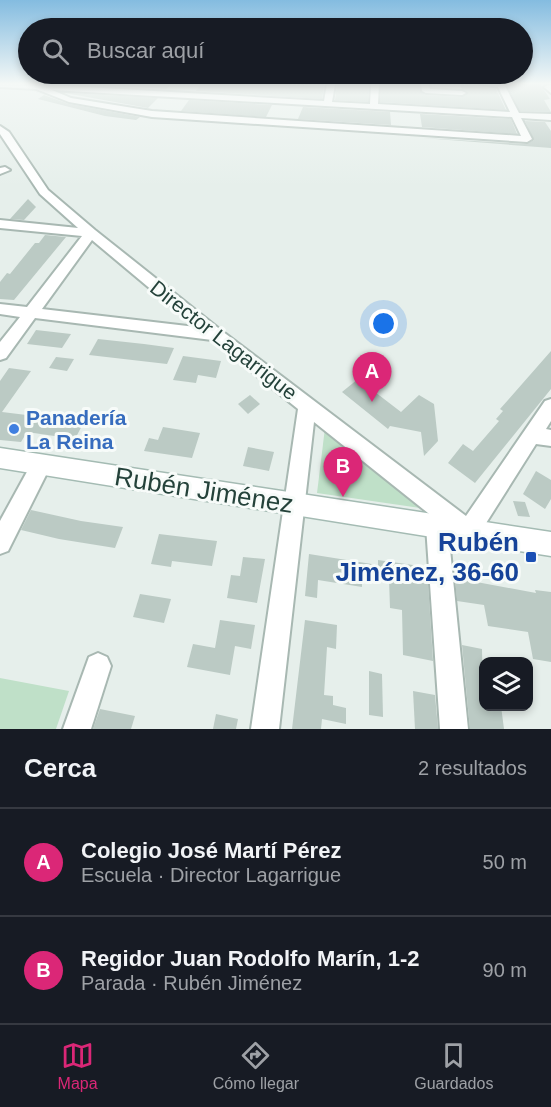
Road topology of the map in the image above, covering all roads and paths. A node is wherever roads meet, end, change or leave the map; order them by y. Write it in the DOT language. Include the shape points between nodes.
graph roads {
  1 [pos="212,118"];
  2 [pos="272,118"];
  3 [pos="396,118"];
  4 [pos="517,118"];
  5 [pos="271,122"];
  6 [pos="397,130"];
  7 [pos="2,133"];
  8 [pos="0,224"];
  9 [pos="91,233"];
  10 [pos="0,309"];
  11 [pos="32,312"];
  12 [pos="216,335"];
  13 [pos="0,354"];
  14 [pos="307,405"];
  15 [pos="551,406"];
  16 [pos="541,437"];
  17 [pos="0,458"];
  18 [pos="41,465"];
  19 [pos="294,504"];
  20 [pos="437,526"];
  21 [pos="468,531"];
  22 [pos="0,543"];
  23 [pos="551,544"];
  24 [pos="98,666"];
  25 [pos="76,729"];
  26 [pos="265,729"];
  27 [pos="454,729"];
  1 -- 5 [label="street"];
  2 -- 5 [label="street"];
  3 -- 6 [label="street"];
  4 -- 6 [label="street" via="527,139"];
  5 -- 6 [label="street"];
  7 -- 9 [label="street, Director Lagarrigue" via="44,192"];
  8 -- 9 [label="street"];
  9 -- 11 [label="street"];
  9 -- 12 [label="street, Director Lagarrigue"];
  10 -- 11 [label="street"];
  11 -- 12 [label="street"];
  11 -- 13 [label="street"];
  12 -- 14 [label="street, Director Lagarrigue"];
  14 -- 19 [label="street"];
  14 -- 21 [label="street, Director Lagarrigue"];
  15 -- 16 [label="street"];
  16 -- 21 [label="street"];
  17 -- 18 [label="main road, Rubén Jiménez"];
  18 -- 19 [label="main road, Rubén Jiménez"];
  18 -- 22 [label="street"];
  19 -- 20 [label="main road, Rubén Jiménez"];
  19 -- 26 [label="street"];
  20 -- 21 [label="main road, Rubén Jiménez"];
  20 -- 27 [label="street"];
  21 -- 23 [label="main road, Rubén Jiménez"];
  24 -- 25 [label="street"];
}
